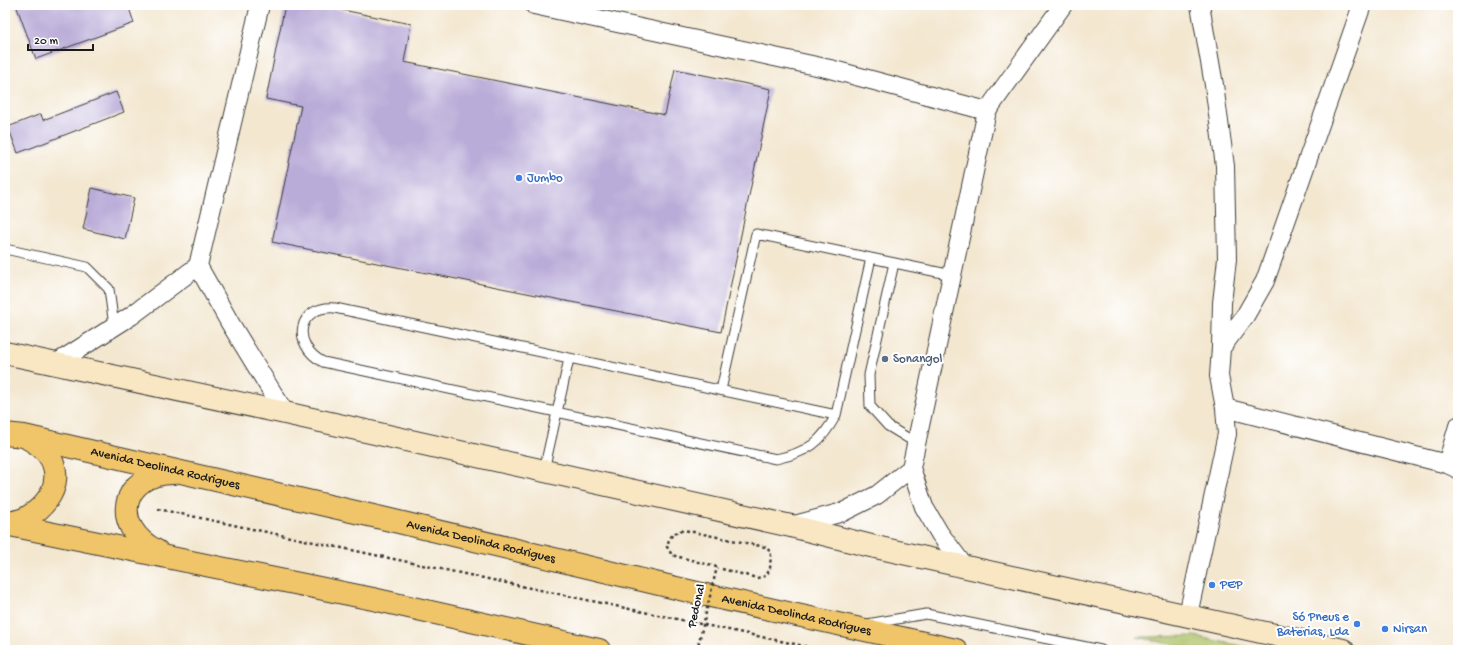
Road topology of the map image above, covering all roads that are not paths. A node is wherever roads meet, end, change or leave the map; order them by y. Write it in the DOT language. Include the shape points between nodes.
graph roads {
  1 [pos="260,5"];
  2 [pos="534,5"];
  3 [pos="1200,5"];
  4 [pos="1362,5"];
  5 [pos="1057,7"];
  6 [pos="987,112"];
  7 [pos="5,249"];
  8 [pos="871,258"];
  9 [pos="894,263"];
  10 [pos="198,266"];
  11 [pos="952,275"];
  12 [pos="114,326"];
  13 [pos="1221,348"];
  14 [pos="5,353"];
  15 [pos="569,359"];
  16 [pos="55,364"];
  17 [pos="721,390"];
  18 [pos="1225,408"];
  19 [pos="557,411"];
  20 [pos="285,413"];
  21 [pos="836,415"];
  22 [pos="1458,426"];
  23 [pos="11,434"];
  24 [pos="916,443"];
  25 [pos="1452,467"];
  26 [pos="911,468"];
  27 [pos="544,470"];
  28 [pos="180,473"];
  29 [pos="5,524"];
  30 [pos="791,526"];
  31 [pos="167,556"];
  32 [pos="964,566"];
  33 [pos="1188,615"];
  34 [pos="849,627"];
  35 [pos="599,650"];
  36 [pos="956,650"];
  37 [pos="1101,650"];
  38 [pos="1343,650"];
  1 -- 10 [label="street"];
  2 -- 6 [label="street" via="830,69"];
  3 -- 13 [label="street" via="1225,166 1227,259"];
  4 -- 13 [label="street" via="1265,281 1246,316"];
  5 -- 6 [label="street"];
  6 -- 11 [label="street"];
  7 -- 12 [label="lane" via="87,267 109,289"];
  8 -- 9 [label="lane"];
  8 -- 17 [label="lane" via="756,234"];
  8 -- 21 [label="lane"];
  9 -- 11 [label="lane"];
  9 -- 24 [label="lane" via="869,375 870,406 888,426"];
  10 -- 12 [label="street"];
  10 -- 20 [label="street"];
  11 -- 24 [label="street"];
  12 -- 16 [label="street"];
  13 -- 18 [label="street" via="1219,376"];
  14 -- 16 [label="street"];
  15 -- 17 [label="lane"];
  15 -- 19 [label="lane"];
  15 -- 19 [label="lane" via="335,308 318,309 305,320 302,329 304,345 308,352 323,362"];
  16 -- 20 [label="street"];
  17 -- 21 [label="lane"];
  18 -- 25 [label="street"];
  18 -- 33 [label="street" via="1227,434"];
  19 -- 21 [label="lane" via="776,459 796,455 813,446 827,432"];
  19 -- 27 [label="lane"];
  20 -- 27 [label="street"];
  22 -- 25 [label="street"];
  23 -- 28 [label="highway, Avenida Deolinda Rodrigues"];
  23 -- 29 [label="highway" via="40,445 49,456 56,472 55,486 48,500 25,518"];
  24 -- 26 [label="street"];
  26 -- 30 [label="street" via="877,495 843,512"];
  26 -- 32 [label="street" via="924,507"];
  27 -- 30 [label="street"];
  28 -- 31 [label="highway" via="162,473 147,478 133,491 128,504 127,520 134,534 146,546"];
  28 -- 34 [label="highway, Avenida Deolinda Rodrigues"];
  29 -- 31 [label="highway"];
  30 -- 32 [label="street"];
  31 -- 35 [label="highway"];
  32 -- 33 [label="street"];
  33 -- 38 [label="street"];
  34 -- 36 [label="highway, Avenida Deolinda Rodrigues"];
  34 -- 37 [label="lane" via="926,614"];
}
